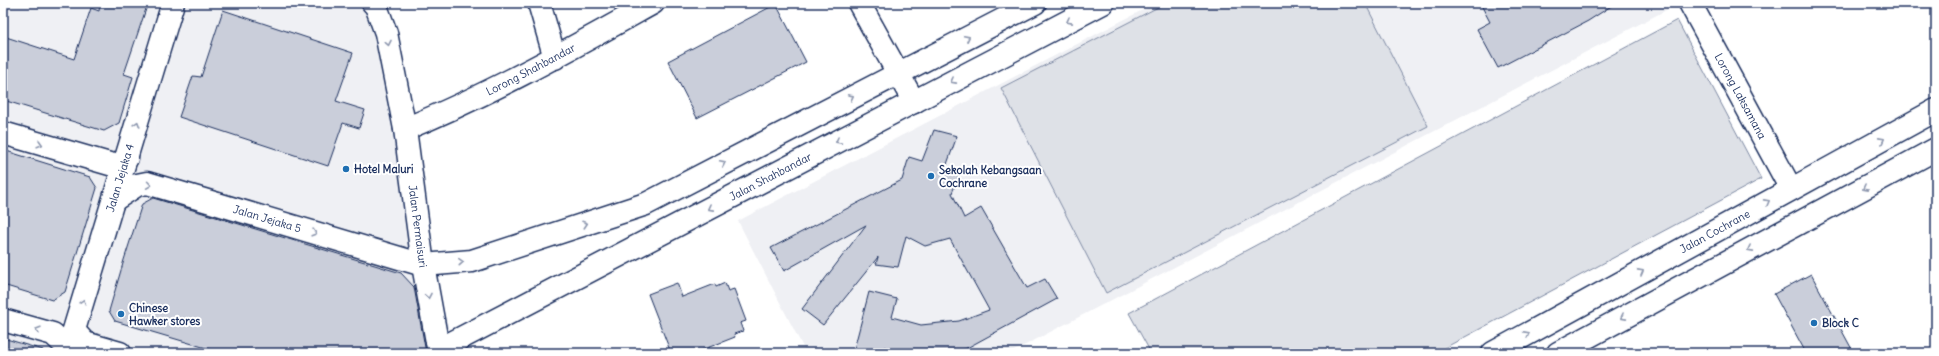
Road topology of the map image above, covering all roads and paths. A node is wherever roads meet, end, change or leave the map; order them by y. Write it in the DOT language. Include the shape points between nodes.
graph roads {
  1 [pos="173,3"];
  2 [pos="539,3"];
  3 [pos="653,3"];
  4 [pos="858,3"];
  5 [pos="1035,3"];
  6 [pos="1103,3"];
  7 [pos="1690,3"];
  8 [pos="374,4"];
  9 [pos="555,58"];
  10 [pos="898,73"];
  11 [pos="914,102"];
  12 [pos="1936,110"];
  13 [pos="405,129"];
  14 [pos="3,133"];
  15 [pos="1936,149"];
  16 [pos="127,158"];
  17 [pos="1791,189"];
  18 [pos="114,200"];
  19 [pos="422,265"];
  20 [pos="3,320"];
  21 [pos="70,344"];
  22 [pos="439,351"];
  23 [pos="120,353"];
  24 [pos="1493,353"];
  25 [pos="1558,353"];
  16 -- 1 [label="street, Jalan Jejaka 4, one-way"];
  2 -- 9 [label="street"];
  3 -- 9 [label="street, Lorong Shahbandar"];
  4 -- 10 [label="street"];
  10 -- 5 [label="street, one-way"];
  6 -- 11 [label="street, Jalan Shahbandar, one-way"];
  7 -- 17 [label="street, Lorong Laksamana"];
  8 -- 13 [label="street, Jalan Permaisuri, one-way" via="386,33"];
  9 -- 13 [label="street, Lorong Shahbandar"];
  10 -- 11 [label="street"];
  19 -- 10 [label="street, one-way" via="472,261 646,204"];
  11 -- 22 [label="street, Jalan Shahbandar, one-way"];
  17 -- 12 [label="street, Jalan Cochrane, one-way"];
  13 -- 19 [label="street, Jalan Permaisuri"];
  14 -- 16 [label="street, one-way" via="113,165"];
  15 -- 25 [label="street, one-way"];
  16 -- 18 [label="street, Jalan Jejaka 4"];
  24 -- 17 [label="street, Jalan Cochrane, one-way"];
  18 -- 19 [label="street, Jalan Jejaka 5, one-way" via="137,185 147,183"];
  21 -- 18 [label="street, Jalan Jejaka 4, one-way"];
  19 -- 22 [label="street, Jalan Permaisuri, one-way"];
  21 -- 20 [label="street, one-way" via="53,334"];
  21 -- 23 [label="street" via="85,343"];
}
